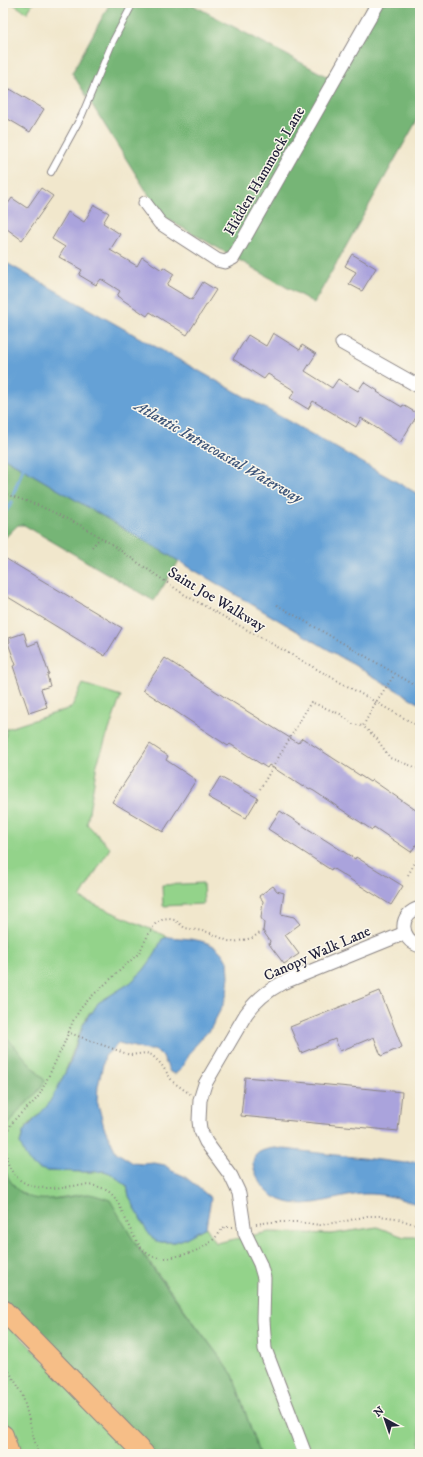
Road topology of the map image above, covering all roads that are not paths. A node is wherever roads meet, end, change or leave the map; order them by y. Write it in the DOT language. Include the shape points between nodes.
graph roads {
  1 [pos="133,3"];
  2 [pos="378,3"];
  3 [pos="51,172"];
  4 [pos="145,203"];
  5 [pos="342,343"];
  6 [pos="420,387"];
  7 [pos="420,908"];
  8 [pos="405,932"];
  9 [pos="420,946"];
  10 [pos="3,1310"];
  11 [pos="3,1435"];
  12 [pos="9,1454"];
  13 [pos="144,1454"];
  14 [pos="304,1454"];
  1 -- 3 [label="lane" via="82,115"];
  2 -- 4 [label="street, Hidden Hammock Lane" via="233,258 225,262 217,260 160,223"];
  5 -- 6 [label="street"];
  7 -- 8 [label="street" via="406,918"];
  8 -- 9 [label="street" via="408,939"];
  8 -- 14 [label="street, Canopy Walk Lane" via="268,991 246,1014 205,1084 200,1100 200,1129 206,1142 236,1184 244,1226 260,1264 264,1278 265,1349"];
  10 -- 13 [label="main road"];
  11 -- 12 [label="main road"];
}
